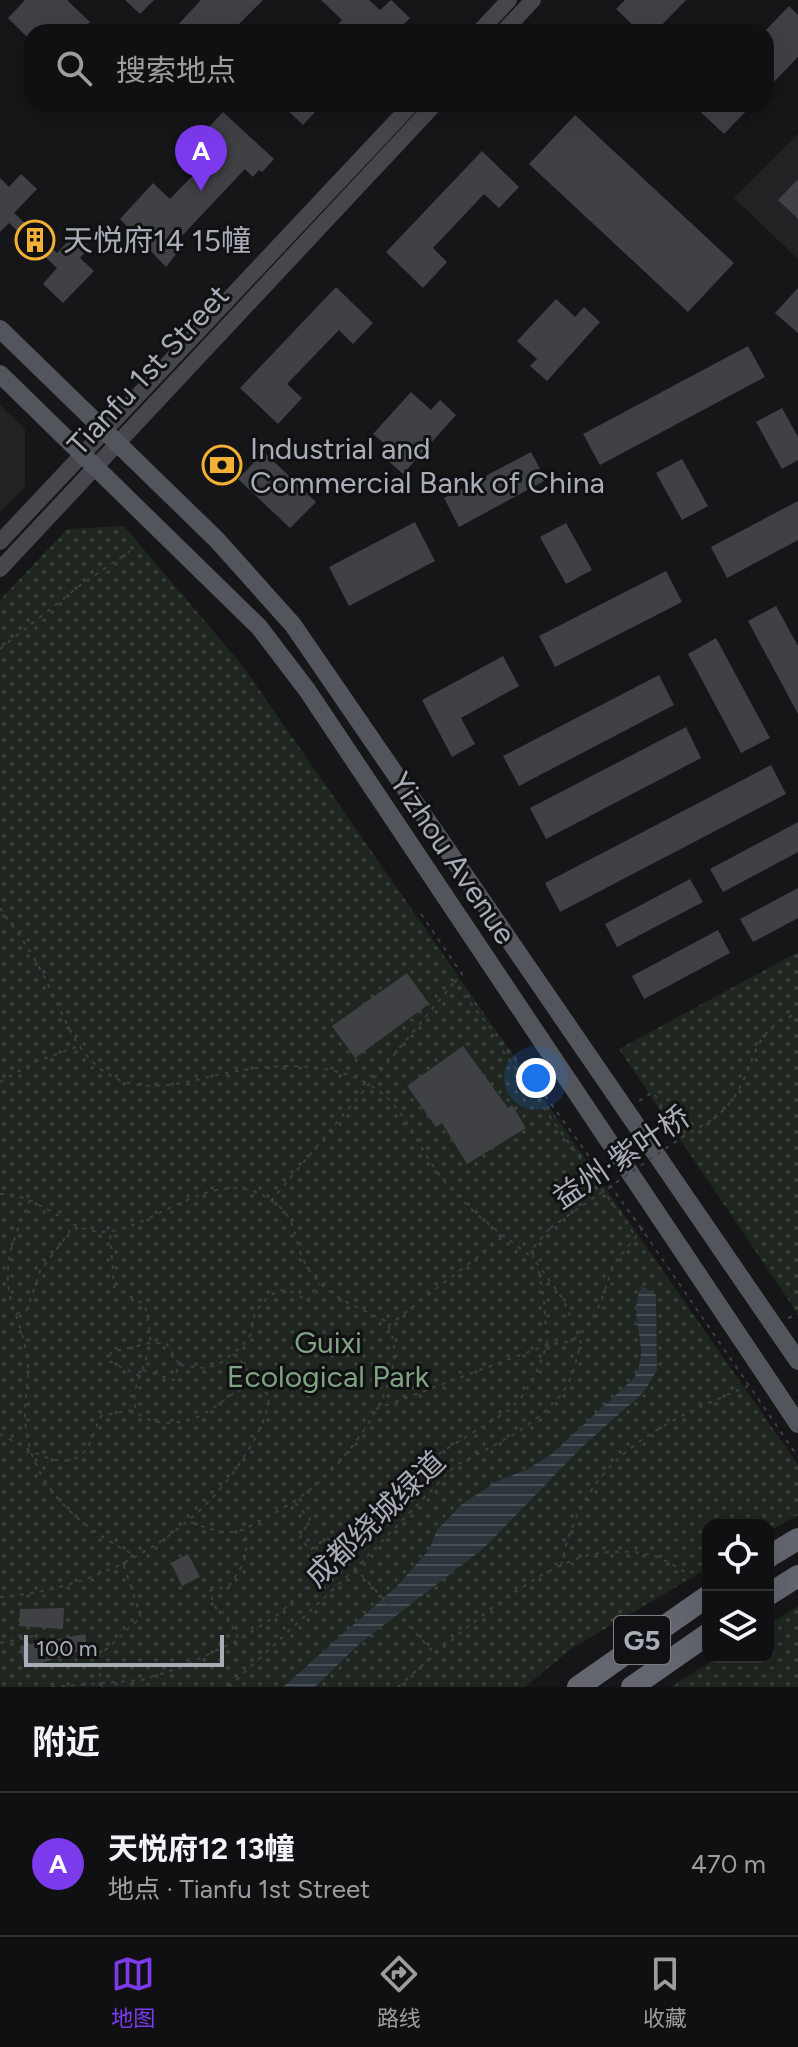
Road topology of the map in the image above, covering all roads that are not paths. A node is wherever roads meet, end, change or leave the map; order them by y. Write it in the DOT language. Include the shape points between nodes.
graph roads {
  1 [pos="509,0"];
  2 [pos="533,0"];
  3 [pos="486,24"];
  4 [pos="510,24"];
  5 [pos="405,112"];
  6 [pos="427,112"];
  7 [pos="0,329"];
  8 [pos="0,374"];
  9 [pos="110,435"];
  10 [pos="90,460"];
  11 [pos="0,542"];
  12 [pos="0,569"];
  13 [pos="798,1361"];
  14 [pos="798,1424"];
  15 [pos="798,1539"];
  16 [pos="774,1553"];
  17 [pos="798,1576"];
  18 [pos="774,1591"];
  19 [pos="702,1600"];
  20 [pos="702,1638"];
  21 [pos="578,1687"];
  22 [pos="632,1687"];
  1 -- 3 [label="main road"];
  2 -- 4 [label="main road"];
  5 -- 9 [label="main road, Tianfu 1st Street"];
  6 -- 9 [label="main road, Tianfu 1st Street"];
  7 -- 9 [label="main road, Yizhou Avenue"];
  8 -- 10 [label="main road, Yizhou Avenue"];
  9 -- 10 [label="main road, Tianfu 1st Street"];
  9 -- 13 [label="main road, Yizhou Avenue" via="217,540 293,625"];
  10 -- 11 [label="main road, Tianfu 1st Street"];
  10 -- 12 [label="main road, Tianfu 1st Street"];
  10 -- 14 [label="main road, Yizhou Avenue" via="259,627 307,690"];
  15 -- 16 [label="highway"];
  17 -- 18 [label="highway"];
  19 -- 21 [label="highway, G5"];
  20 -- 22 [label="highway, G5"];
}
